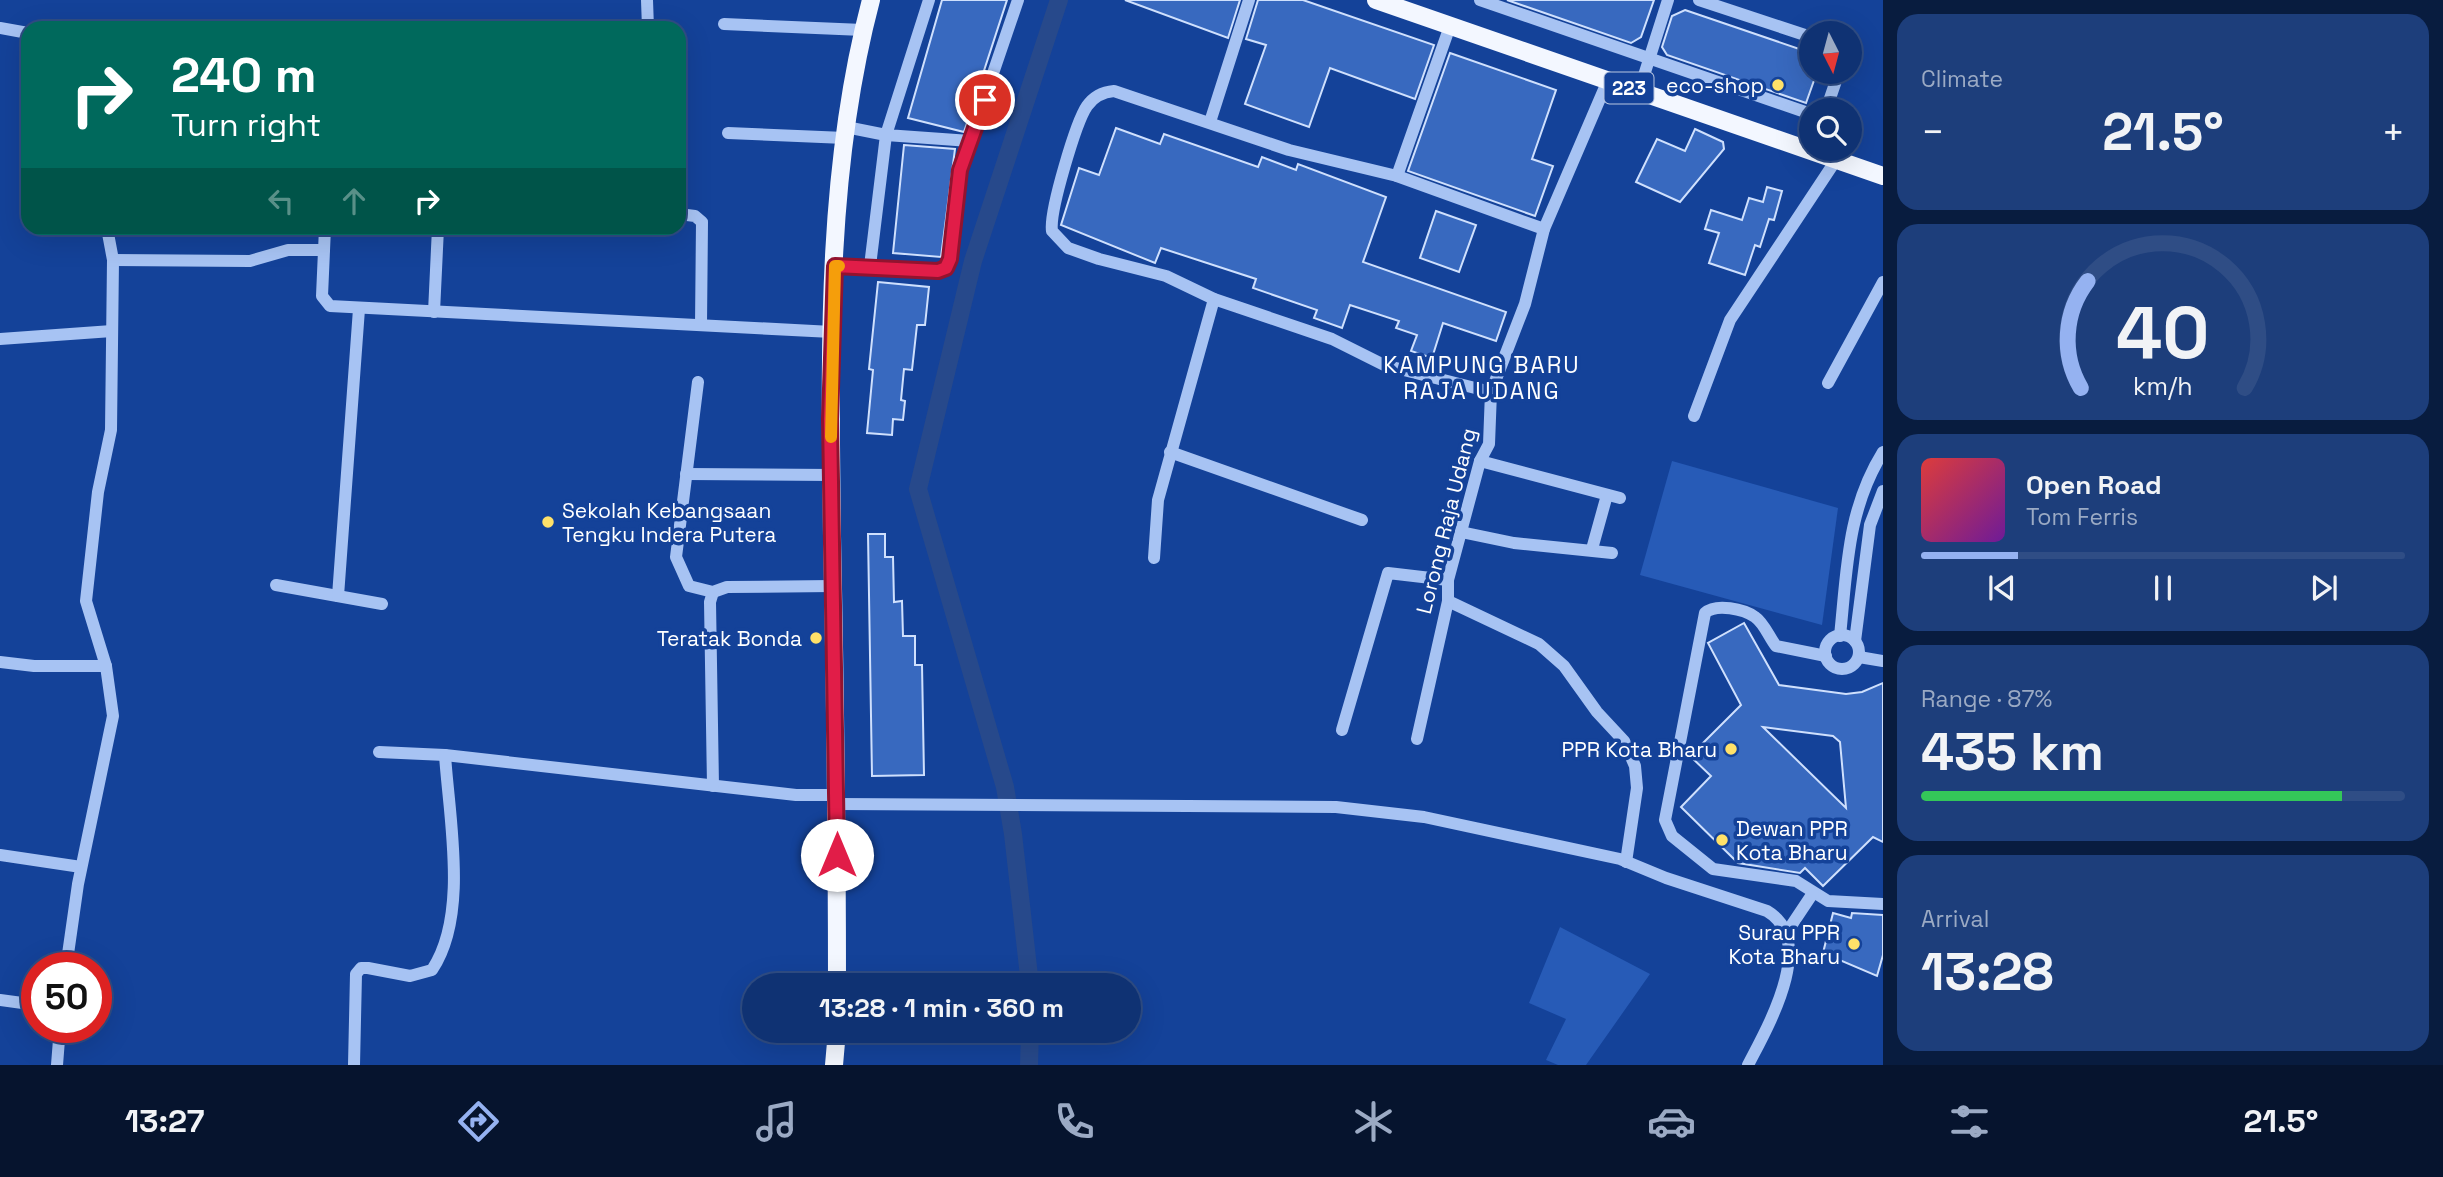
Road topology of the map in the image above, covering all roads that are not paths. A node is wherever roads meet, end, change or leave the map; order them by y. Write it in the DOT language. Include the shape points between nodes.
graph roads {
  1 [pos="647,0"];
  2 [pos="871,0"];
  3 [pos="929,0"];
  4 [pos="1018,0"];
  5 [pos="1250,0"];
  6 [pos="1480,0"];
  7 [pos="1668,0"];
  8 [pos="1699,0"];
  9 [pos="1383,1"];
  10 [pos="648,21"];
  11 [pos="724,24"];
  12 [pos="1450,26"];
  13 [pos="0,28"];
  14 [pos="863,30"];
  15 [pos="21,32"];
  16 [pos="1799,33"];
  17 [pos="1649,58"];
  18 [pos="1608,80"];
  19 [pos="1639,91"];
  20 [pos="1799,110"];
  21 [pos="1210,122"];
  22 [pos="728,133"];
  23 [pos="845,133"];
  24 [pos="886,135"];
  25 [pos="970,141"];
  26 [pos="1799,145"];
  27 [pos="1835,161"];
  28 [pos="1839,161"];
  29 [pos="1397,176"];
  30 [pos="1883,176"];
  31 [pos="686,215"];
  32 [pos="1544,229"];
  33 [pos="108,235"];
  34 [pos="325,235"];
  35 [pos="438,235"];
  36 [pos="324,250"];
  37 [pos="113,260"];
  38 [pos="835,266"];
  39 [pos="870,267"];
  40 [pos="1883,282"];
  41 [pos="1214,299"];
  42 [pos="359,309"];
  43 [pos="434,312"];
  44 [pos="701,325"];
  45 [pos="112,331"];
  46 [pos="832,332"];
  47 [pos="0,340"];
  48 [pos="698,382"];
  49 [pos="1828,383"];
  50 [pos="1491,391"];
  51 [pos="1694,416"];
  52 [pos="1170,452"];
  53 [pos="1883,452"];
  54 [pos="1480,461"];
  55 [pos="687,474"];
  56 [pos="831,475"];
  57 [pos="1883,491"];
  58 [pos="1362,520"];
  59 [pos="1461,532"];
  60 [pos="1592,549"];
  61 [pos="1612,553"];
  62 [pos="1154,558"];
  63 [pos="1448,580"];
  64 [pos="276,585"];
  65 [pos="833,586"];
  66 [pos="713,592"];
  67 [pos="338,596"];
  68 [pos="1448,601"];
  69 [pos="382,604"];
  70 [pos="1839,636"];
  71 [pos="1855,641"];
  72 [pos="1826,656"];
  73 [pos="1859,657"];
  74 [pos="1883,661"];
  75 [pos="0,662"];
  76 [pos="106,666"];
  77 [pos="1342,730"];
  78 [pos="1417,739"];
  79 [pos="379,752"];
  80 [pos="445,755"];
  81 [pos="713,786"];
  82 [pos="837,799"];
  83 [pos="0,855"];
  84 [pos="1626,862"];
  85 [pos="81,867"];
  86 [pos="1814,893"];
  87 [pos="1883,904"];
  88 [pos="1787,932"];
  89 [pos="68,952"];
  90 [pos="837,973"];
  91 [pos="0,1000"];
  92 [pos="21,1003"];
  93 [pos="59,1043"];
  94 [pos="836,1043"];
  95 [pos="58,1065"];
  96 [pos="354,1065"];
  97 [pos="834,1065"];
  98 [pos="1748,1065"];
  1 -- 10 [label="street"];
  2 -- 14 [label="main road"];
  3 -- 24 [label="street"];
  4 -- 25 [label="street"];
  5 -- 21 [label="street"];
  6 -- 17 [label="street"];
  7 -- 17 [label="street"];
  8 -- 16 [label="street"];
  9 -- 12 [label="main road, 223"];
  11 -- 14 [label="street"];
  12 -- 18 [label="main road, 223"];
  12 -- 29 [label="street"];
  13 -- 15 [label="street"];
  14 -- 23 [label="main road"];
  17 -- 19 [label="street"];
  17 -- 20 [label="street"];
  18 -- 19 [label="main road, 223"];
  18 -- 32 [label="street, Lorong Raja Udang"];
  19 -- 26 [label="main road, 223"];
  21 -- 29 [label="street" via="1289,150"];
  21 -- 41 [label="street" via="1128,93 1104,92 1086,107 1050,217 1052,231 1068,247 1166,276"];
  22 -- 23 [label="street"];
  23 -- 24 [label="street"];
  23 -- 38 [label="main road"];
  24 -- 25 [label="street"];
  24 -- 39 [label="street"];
  25 -- 39 [label="street" via="960,170 946,268"];
  27 -- 51 [label="street" via="1730,320"];
  28 -- 30 [label="main road, 223"];
  29 -- 32 [label="street"];
  31 -- 44 [label="street" via="702,222"];
  32 -- 50 [label="street, Lorong Raja Udang" via="1525,304"];
  33 -- 37 [label="street"];
  34 -- 36 [label="street"];
  35 -- 43 [label="street"];
  36 -- 37 [label="street" via="288,250 250,261"];
  36 -- 42 [label="street" via="323,301"];
  37 -- 45 [label="street"];
  38 -- 39 [label="street"];
  38 -- 46 [label="main road"];
  40 -- 49 [label="street"];
  41 -- 50 [label="street" via="1332,339 1384,365"];
  41 -- 52 [label="street"];
  42 -- 43 [label="street"];
  42 -- 67 [label="street"];
  43 -- 44 [label="street"];
  44 -- 46 [label="street"];
  45 -- 47 [label="street"];
  45 -- 76 [label="street" via="111,430 96,505 86,601"];
  46 -- 56 [label="main road"];
  48 -- 55 [label="street"];
  50 -- 54 [label="street, Lorong Raja Udang" via="1489,444"];
  52 -- 58 [label="street"];
  52 -- 62 [label="street" via="1158,500"];
  53 -- 70 [label="street" via="1864,486 1851,526"];
  54 -- 59 [label="street, Lorong Raja Udang"];
  54 -- 60 [label="street" via="1613,496"];
  55 -- 56 [label="street"];
  55 -- 66 [label="street" via="676,561 691,588"];
  56 -- 65 [label="main road"];
  57 -- 71 [label="street" via="1870,525"];
  59 -- 60 [label="street" via="1514,543"];
  59 -- 63 [label="street, Lorong Raja Udang"];
  60 -- 61 [label="street"];
  63 -- 68 [label="street, Lorong Raja Udang"];
  63 -- 77 [label="street" via="1388,573"];
  64 -- 67 [label="street"];
  65 -- 66 [label="street" via="727,587"];
  65 -- 82 [label="main road"];
  66 -- 81 [label="street"];
  67 -- 69 [label="street"];
  68 -- 78 [label="street, Lorong Raja Udang"];
  68 -- 84 [label="street" via="1539,644 1564,666 1624,741 1635,766 1637,788"];
  70 -- 71 [label="street"];
  70 -- 72 [label="street" via="1827,645"];
  71 -- 73 [label="street"];
  72 -- 73 [label="street" via="1842,669"];
  72 -- 86 [label="street" via="1776,646 1756,618 1720,607 1709,609 1703,619 1665,820 1672,836 1709,867 1796,881"];
  73 -- 74 [label="street"];
  75 -- 76 [label="street"];
  76 -- 85 [label="street" via="113,716"];
  79 -- 80 [label="street"];
  80 -- 81 [label="street"];
  80 -- 96 [label="street" via="454,877 451,920 432,970 410,976 361,968 356,974"];
  81 -- 82 [label="street"];
  82 -- 84 [label="street" via="1336,807 1424,817"];
  82 -- 90 [label="main road"];
  83 -- 85 [label="street"];
  84 -- 88 [label="street" via="1767,911"];
  85 -- 89 [label="street"];
  86 -- 87 [label="street" via="1828,901"];
  86 -- 88 [label="street"];
  88 -- 98 [label="street" via="1787,976"];
  91 -- 92 [label="street"];
  93 -- 95 [label="street"];
  94 -- 97 [label="main road"];
}
